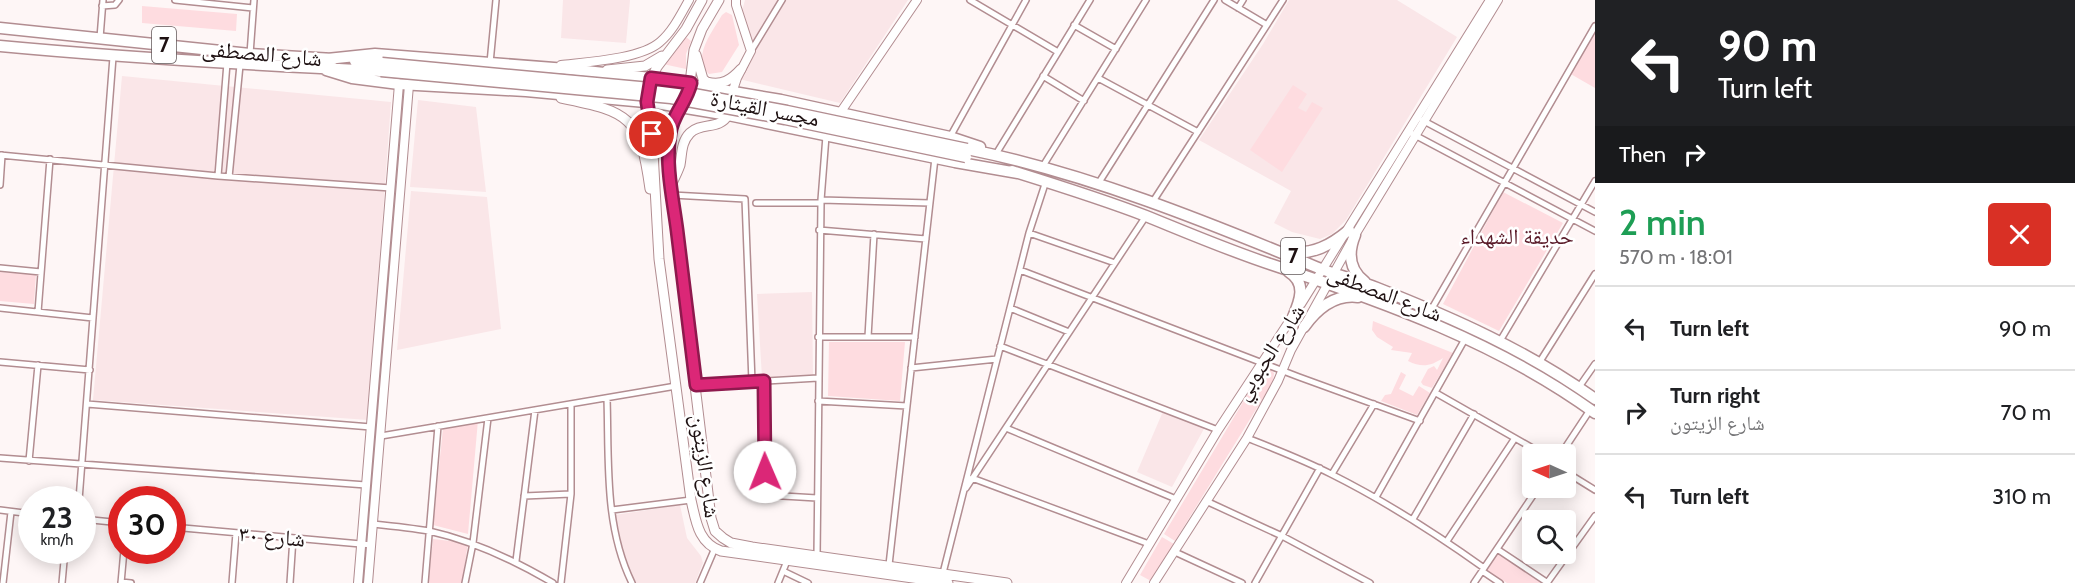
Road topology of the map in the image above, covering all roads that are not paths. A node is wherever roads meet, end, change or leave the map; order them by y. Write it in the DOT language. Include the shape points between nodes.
graph roads {
  1 [pos="119,0"];
  2 [pos="175,0"];
  3 [pos="254,0"];
  4 [pos="496,0"];
  5 [pos="689,0"];
  6 [pos="702,0"];
  7 [pos="719,0"];
  8 [pos="736,0"];
  9 [pos="782,0"];
  10 [pos="917,0"];
  11 [pos="970,0"];
  12 [pos="1026,0"];
  13 [pos="1090,0"];
  14 [pos="1146,0"];
  15 [pos="1214,0"];
  16 [pos="1225,0"];
  17 [pos="1243,0"];
  18 [pos="1283,0"];
  19 [pos="1490,0"];
  20 [pos="1498,0"];
  21 [pos="102,3"];
  22 [pos="253,8"];
  23 [pos="1238,8"];
  24 [pos="1012,24"];
  25 [pos="1074,25"];
  26 [pos="1267,25"];
  27 [pos="1595,26"];
  28 [pos="0,28"];
  29 [pos="100,38"];
  30 [pos="0,46"];
  31 [pos="695,46"];
  32 [pos="1116,49"];
  33 [pos="752,51"];
  34 [pos="1058,52"];
  35 [pos="667,53"];
  36 [pos="250,54"];
  37 [pos="113,57"];
  38 [pos="227,63"];
  39 [pos="490,63"];
  40 [pos="327,64"];
  41 [pos="240,65"];
  42 [pos="537,66"];
  43 [pos="381,67"];
  44 [pos="741,69"];
  45 [pos="581,70"];
  46 [pos="605,74"];
  47 [pos="1043,76"];
  48 [pos="651,78"];
  49 [pos="1098,78"];
  50 [pos="703,79"];
  51 [pos="691,83"];
  52 [pos="404,84"];
  53 [pos="714,88"];
  54 [pos="526,91"];
  55 [pos="732,91"];
  56 [pos="602,98"];
  57 [pos="1084,101"];
  58 [pos="647,102"];
  59 [pos="1149,105"];
  60 [pos="681,107"];
  61 [pos="840,113"];
  62 [pos="728,115"];
  63 [pos="1421,120"];
  64 [pos="1198,132"];
  65 [pos="1412,134"];
  66 [pos="826,135"];
  67 [pos="950,137"];
  68 [pos="967,153"];
  69 [pos="995,154"];
  70 [pos="1,155"];
  71 [pos="935,158"];
  72 [pos="50,159"];
  73 [pos="104,165"];
  74 [pos="1042,168"];
  75 [pos="1512,169"];
  76 [pos="1018,172"];
  77 [pos="218,176"];
  78 [pos="229,177"];
  79 [pos="1046,181"];
  80 [pos="1595,181"];
  81 [pos="1503,183"];
  82 [pos="0,185"];
  83 [pos="1097,186"];
  84 [pos="391,188"];
  85 [pos="672,190"];
  86 [pos="821,202"];
  87 [pos="930,202"];
  88 [pos="756,203"];
  89 [pos="1152,203"];
  90 [pos="1580,205"];
  91 [pos="1595,212"];
  92 [pos="1146,216"];
  93 [pos="1572,219"];
  94 [pos="819,230"];
  95 [pos="1595,231"];
  96 [pos="1352,232"];
  97 [pos="1029,233"];
  98 [pos="874,234"];
  99 [pos="926,238"];
  100 [pos="1280,250"];
  101 [pos="659,259"];
  102 [pos="1115,263"];
  103 [pos="1273,265"];
  104 [pos="0,268"];
  105 [pos="1020,270"];
  106 [pos="41,272"];
  107 [pos="1595,274"];
  108 [pos="1328,275"];
  109 [pos="1317,279"];
  110 [pos="1373,286"];
  111 [pos="1092,298"];
  112 [pos="1368,299"];
  113 [pos="0,308"];
  114 [pos="1010,308"];
  115 [pos="1431,310"];
  116 [pos="38,312"];
  117 [pos="1293,317"];
  118 [pos="93,318"];
  119 [pos="1304,327"];
  120 [pos="1069,332"];
  121 [pos="818,337"];
  122 [pos="868,337"];
  123 [pos="915,337"];
  124 [pos="1466,338"];
  125 [pos="1500,341"];
  126 [pos="1000,346"];
  127 [pos="997,359"];
  128 [pos="0,362"];
  129 [pos="1262,363"];
  130 [pos="1539,363"];
  131 [pos="1048,364"];
  132 [pos="1595,364"];
  133 [pos="38,365"];
  134 [pos="912,368"];
  135 [pos="90,370"];
  136 [pos="1282,371"];
  137 [pos="818,378"];
  138 [pos="764,381"];
  139 [pos="752,382"];
  140 [pos="696,385"];
  141 [pos="676,386"];
  142 [pos="1579,388"];
  143 [pos="1436,393"];
  144 [pos="607,398"];
  145 [pos="818,400"];
  146 [pos="87,404"];
  147 [pos="572,404"];
  148 [pos="1374,404"];
  149 [pos="907,406"];
  150 [pos="1593,407"];
  151 [pos="535,410"];
  152 [pos="699,414"];
  153 [pos="1473,414"];
  154 [pos="680,416"];
  155 [pos="488,418"];
  156 [pos="1420,421"];
  157 [pos="438,426"];
  158 [pos="371,427"];
  159 [pos="1006,428"];
  160 [pos="1218,430"];
  161 [pos="381,436"];
  162 [pos="1246,438"];
  163 [pos="1515,438"];
  164 [pos="1526,444"];
  165 [pos="1568,444"];
  166 [pos="702,450"];
  167 [pos="685,452"];
  168 [pos="0,458"];
  169 [pos="29,461"];
  170 [pos="82,464"];
  171 [pos="1320,468"];
  172 [pos="1332,474"];
  173 [pos="972,478"];
  174 [pos="1576,478"];
  175 [pos="366,484"];
  176 [pos="80,486"];
  177 [pos="1595,490"];
  178 [pos="963,492"];
  179 [pos="572,494"];
  180 [pos="524,496"];
  181 [pos="1376,497"];
  182 [pos="817,498"];
  183 [pos="1531,498"];
  184 [pos="1176,499"];
  185 [pos="691,500"];
  186 [pos="1206,501"];
  187 [pos="0,510"];
  188 [pos="612,510"];
  189 [pos="11,512"];
  190 [pos="18,513"];
  191 [pos="1595,516"];
  192 [pos="1413,519"];
  193 [pos="374,524"];
  194 [pos="186,528"];
  195 [pos="428,531"];
  196 [pos="236,533"];
  197 [pos="1282,536"];
  198 [pos="293,538"];
  199 [pos="1447,541"];
  200 [pos="473,543"];
  201 [pos="362,544"];
  202 [pos="1149,544"];
  203 [pos="372,545"];
  204 [pos="714,548"];
  205 [pos="1497,549"];
  206 [pos="1175,552"];
  207 [pos="818,556"];
  208 [pos="516,561"];
  209 [pos="787,561"];
  210 [pos="64,564"];
  211 [pos="123,564"];
  212 [pos="889,565"];
  213 [pos="1483,569"];
  214 [pos="783,571"];
  215 [pos="2,573"];
  216 [pos="944,573"];
  217 [pos="630,582"];
  218 [pos="3,583"];
  219 [pos="62,583"];
  220 [pos="121,583"];
  221 [pos="131,583"];
  222 [pos="232,583"];
  223 [pos="290,583"];
  224 [pos="358,583"];
  225 [pos="368,583"];
  226 [pos="424,583"];
  227 [pos="465,583"];
  228 [pos="554,583"];
  229 [pos="561,583"];
  230 [pos="700,583"];
  231 [pos="778,583"];
  232 [pos="808,583"];
  233 [pos="948,583"];
  234 [pos="1007,583"];
  235 [pos="1126,583"];
  236 [pos="1154,583"];
  237 [pos="1242,583"];
  238 [pos="1255,583"];
  239 [pos="1370,583"];
  240 [pos="1474,583"];
  241 [pos="1500,583"];
  242 [pos="1548,583"];
  1 -- 21 [label="street" via="115,5"];
  2 -- 22 [label="street"];
  3 -- 22 [label="street"];
  4 -- 39 [label="street"];
  5 -- 42 [label="street" via="662,41 644,52"];
  6 -- 35 [label="main road"];
  7 -- 31 [label="main road, شارع الزيتون"];
  8 -- 33 [label="street"];
  9 -- 33 [label="street"];
  10 -- 61 [label="street"];
  11 -- 24 [label="street"];
  12 -- 24 [label="street"];
  13 -- 25 [label="street"];
  14 -- 32 [label="street"];
  15 -- 59 [label="street"];
  16 -- 23 [label="street"];
  17 -- 23 [label="street"];
  18 -- 26 [label="street"];
  19 -- 63 [label="street"];
  20 -- 63 [label="street"];
  21 -- 29 [label="street"];
  22 -- 36 [label="street"];
  23 -- 26 [label="street"];
  24 -- 34 [label="street"];
  24 -- 67 [label="street"];
  25 -- 32 [label="street"];
  25 -- 34 [label="street"];
  26 -- 64 [label="street"];
  27 -- 75 [label="street"];
  28 -- 29 [label="highway, شارع المصطفى / 7"];
  29 -- 36 [label="highway, شارع المصطفى / 7"];
  30 -- 37 [label="highway, شارع المصطفى / 7"];
  31 -- 50 [label="main road"];
  31 -- 51 [label="main road, شارع الزيتون"];
  32 -- 49 [label="street"];
  33 -- 44 [label="street"];
  34 -- 47 [label="street"];
  35 -- 45 [label="main road" via="645,66"];
  35 -- 48 [label="main road"];
  36 -- 40 [label="highway, شارع المصطفى / 7"];
  37 -- 38 [label="highway, شارع المصطفى / 7"];
  37 -- 73 [label="street"];
  38 -- 41 [label="highway, شارع المصطفى / 7"];
  38 -- 77 [label="street"];
  39 -- 40 [label="highway" via="375,54"];
  39 -- 42 [label="highway"];
  40 -- 41 [label="highway, شارع المصطفى / 7"];
  40 -- 43 [label="highway, شارع المصطفى / 7"];
  40 -- 52 [label="highway" via="362,80"];
  41 -- 78 [label="street"];
  42 -- 45 [label="highway"];
  43 -- 68 [label="highway, مجسر القيثارة / 7, bridge" via="671,98"];
  44 -- 50 [label="main road" via="721,83"];
  44 -- 55 [label="street"];
  45 -- 46 [label="highway"];
  46 -- 48 [label="highway"];
  46 -- 56 [label="highway" via="612,79 612,87 610,95"];
  47 -- 57 [label="street"];
  47 -- 69 [label="street"];
  48 -- 51 [label="highway"];
  48 -- 58 [label="main road, شارع الزيتون"];
  49 -- 57 [label="street"];
  49 -- 59 [label="street"];
  50 -- 53 [label="main road"];
  51 -- 53 [label="highway"];
  51 -- 60 [label="main road, شارع الزيتون"];
  52 -- 54 [label="highway"];
  52 -- 84 [label="street"];
  52 -- 161 [label="street"];
  53 -- 55 [label="highway"];
  54 -- 56 [label="highway"];
  54 -- 101 [label="main road" via="595,105 633,125 646,161"];
  55 -- 61 [label="highway"];
  55 -- 62 [label="street"];
  56 -- 58 [label="highway"];
  57 -- 74 [label="street"];
  58 -- 60 [label="highway"];
  58 -- 101 [label="main road, شارع الزيتون"];
  59 -- 64 [label="street"];
  59 -- 83 [label="street"];
  60 -- 62 [label="highway"];
  60 -- 85 [label="main road, شارع الزيتون" via="670,134"];
  61 -- 67 [label="highway"];
  62 -- 66 [label="highway"];
  62 -- 85 [label="main road" via="721,123 698,128 687,136"];
  63 -- 65 [label="street"];
  63 -- 75 [label="street"];
  64 -- 89 [label="street"];
  65 -- 81 [label="street"];
  65 -- 96 [label="street"];
  66 -- 71 [label="highway"];
  66 -- 86 [label="street"];
  67 -- 69 [label="highway"];
  68 -- 69 [label="highway, 7"];
  68 -- 76 [label="highway, 7"];
  69 -- 74 [label="highway, شارع المصطفى / 7"];
  70 -- 72 [label="street"];
  70 -- 82 [label="street"];
  71 -- 76 [label="highway"];
  71 -- 87 [label="street"];
  72 -- 73 [label="street"];
  72 -- 106 [label="street"];
  73 -- 77 [label="street"];
  73 -- 118 [label="street"];
  74 -- 83 [label="highway, شارع المصطفى / 7"];
  75 -- 81 [label="street"];
  75 -- 90 [label="street"];
  76 -- 79 [label="highway, شارع المصطفى / 7"];
  77 -- 78 [label="street"];
  78 -- 84 [label="street"];
  79 -- 92 [label="highway, شارع المصطفى / 7"];
  79 -- 97 [label="street"];
  80 -- 90 [label="street"];
  81 -- 93 [label="street"];
  81 -- 115 [label="street"];
  83 -- 89 [label="highway, شارع المصطفى / 7"];
  84 -- 158 [label="street"];
  85 -- 139 [label="street" via="745,199"];
  85 -- 140 [label="main road, شارع الزيتون"];
  86 -- 87 [label="street"];
  86 -- 88 [label="street"];
  86 -- 94 [label="street"];
  87 -- 99 [label="street"];
  89 -- 100 [label="highway, شارع المصطفى / 7"];
  90 -- 91 [label="street"];
  90 -- 93 [label="street"];
  92 -- 102 [label="street"];
  92 -- 103 [label="highway, شارع المصطفى / 7"];
  93 -- 95 [label="street"];
  93 -- 125 [label="street"];
  94 -- 98 [label="street"];
  94 -- 121 [label="street"];
  96 -- 100 [label="highway" via="1309,253"];
  96 -- 108 [label="street"];
  96 -- 110 [label="highway" via="1352,266 1358,277"];
  97 -- 102 [label="street"];
  97 -- 105 [label="street"];
  98 -- 99 [label="street"];
  98 -- 122 [label="street"];
  99 -- 123 [label="street"];
  100 -- 108 [label="highway, شارع المصطفى / 7"];
  101 -- 141 [label="main road, شارع الزيتون"];
  102 -- 111 [label="street"];
  103 -- 109 [label="highway, شارع المصطفى / 7"];
  103 -- 117 [label="highway" via="1300,282 1302,290"];
  104 -- 106 [label="street"];
  105 -- 111 [label="street"];
  105 -- 114 [label="street"];
  106 -- 116 [label="street"];
  107 -- 130 [label="street"];
  108 -- 109 [label="highway, شارع المصطفى / 7"];
  108 -- 110 [label="highway, شارع المصطفى / 7"];
  108 -- 112 [label="highway, شارع المصطفى / 7"];
  108 -- 119 [label="street"];
  109 -- 117 [label="street, شارع الحبوبي"];
  110 -- 115 [label="highway, شارع المصطفى / 7"];
  111 -- 120 [label="street"];
  111 -- 129 [label="street"];
  112 -- 119 [label="highway" via="1353,296 1332,301"];
  112 -- 124 [label="highway, شارع المصطفى / 7"];
  113 -- 116 [label="street"];
  114 -- 120 [label="street"];
  114 -- 126 [label="street"];
  115 -- 125 [label="highway, شارع المصطفى / 7"];
  116 -- 118 [label="street"];
  117 -- 129 [label="street, شارع الحبوبي"];
  118 -- 135 [label="street"];
  119 -- 136 [label="street"];
  120 -- 131 [label="street"];
  121 -- 122 [label="street"];
  121 -- 137 [label="street"];
  122 -- 123 [label="street"];
  123 -- 134 [label="street"];
  124 -- 143 [label="street"];
  124 -- 150 [label="highway, شارع المصطفى / 7"];
  125 -- 130 [label="highway, شارع المصطفى / 7"];
  126 -- 127 [label="street"];
  126 -- 131 [label="street"];
  127 -- 134 [label="street"];
  127 -- 178 [label="street"];
  128 -- 133 [label="street"];
  129 -- 136 [label="street"];
  129 -- 160 [label="street, شارع الحبوبي"];
  130 -- 142 [label="highway, شارع المصطفى / 7"];
  131 -- 159 [label="street"];
  131 -- 160 [label="street"];
  132 -- 142 [label="street"];
  133 -- 135 [label="street"];
  133 -- 169 [label="street"];
  134 -- 149 [label="street"];
  135 -- 146 [label="street"];
  136 -- 148 [label="street"];
  136 -- 162 [label="street"];
  137 -- 138 [label="street"];
  137 -- 145 [label="street"];
  138 -- 139 [label="street"];
  138 -- 182 [label="street" via="766,495"];
  139 -- 140 [label="street"];
  140 -- 152 [label="main road, شارع الزيتون"];
  141 -- 144 [label="street"];
  141 -- 154 [label="main road, شارع الزيتون"];
  142 -- 150 [label="highway, شارع المصطفى / 7"];
  143 -- 153 [label="street"];
  143 -- 156 [label="street"];
  144 -- 147 [label="street"];
  144 -- 188 [label="street"];
  145 -- 149 [label="street"];
  145 -- 182 [label="street"];
  146 -- 158 [label="street"];
  146 -- 170 [label="street"];
  147 -- 151 [label="street"];
  147 -- 179 [label="street"];
  148 -- 156 [label="street"];
  148 -- 172 [label="street"];
  149 -- 212 [label="street"];
  150 -- 165 [label="street"];
  151 -- 155 [label="street"];
  151 -- 180 [label="street"];
  152 -- 154 [label="main road" via="689,424"];
  152 -- 166 [label="main road, شارع الزيتون"];
  153 -- 163 [label="street"];
  153 -- 192 [label="street"];
  154 -- 167 [label="main road, شارع الزيتون"];
  155 -- 157 [label="street"];
  155 -- 200 [label="street"];
  156 -- 181 [label="street"];
  157 -- 161 [label="street"];
  157 -- 195 [label="street"];
  158 -- 175 [label="street"];
  159 -- 173 [label="street"];
  159 -- 184 [label="street"];
  160 -- 184 [label="street, شارع الحبوبي"];
  161 -- 193 [label="street"];
  162 -- 171 [label="street"];
  162 -- 186 [label="street"];
  163 -- 164 [label="street"];
  163 -- 199 [label="street"];
  166 -- 167 [label="main road" via="692,442"];
  166 -- 207 [label="main road, شارع الزيتون" via="715,531 731,543"];
  167 -- 185 [label="main road, شارع الزيتون"];
  168 -- 169 [label="street"];
  169 -- 170 [label="street"];
  170 -- 175 [label="street"];
  170 -- 176 [label="street"];
  171 -- 172 [label="street"];
  171 -- 197 [label="street"];
  172 -- 181 [label="street"];
  173 -- 178 [label="street"];
  173 -- 202 [label="street"];
  174 -- 177 [label="street"];
  175 -- 201 [label="street"];
  178 -- 216 [label="street"];
  179 -- 180 [label="street"];
  179 -- 229 [label="street"];
  180 -- 208 [label="street"];
  181 -- 192 [label="street"];
  182 -- 207 [label="street"];
  183 -- 205 [label="street"];
  184 -- 202 [label="street, شارع الحبوبي"];
  185 -- 188 [label="street"];
  185 -- 204 [label="main road, شارع الزيتون" via="698,529"];
  186 -- 197 [label="street"];
  186 -- 206 [label="street"];
  187 -- 189 [label="street"];
  188 -- 217 [label="street"];
  189 -- 190 [label="street"];
  189 -- 215 [label="street"];
  191 -- 242 [label="street"];
  192 -- 199 [label="street"];
  193 -- 195 [label="street"];
  193 -- 203 [label="street"];
  194 -- 196 [label="street, شارع ٣٠"];
  195 -- 200 [label="street"];
  195 -- 226 [label="street"];
  196 -- 198 [label="street, شارع ٣٠"];
  196 -- 222 [label="street"];
  197 -- 238 [label="street"];
  197 -- 239 [label="street"];
  198 -- 201 [label="street, شارع ٣٠"];
  198 -- 223 [label="street"];
  199 -- 213 [label="street"];
  200 -- 208 [label="street"];
  200 -- 227 [label="street"];
  201 -- 203 [label="street, شارع ٣٠"];
  201 -- 224 [label="street"];
  202 -- 235 [label="street, شارع الحبوبي"];
  203 -- 225 [label="street"];
  204 -- 209 [label="main road, شارع الزيتون"];
  204 -- 230 [label="street"];
  205 -- 213 [label="street"];
  205 -- 242 [label="street"];
  206 -- 236 [label="street"];
  206 -- 237 [label="street"];
  207 -- 212 [label="main road, شارع الزيتون"];
  208 -- 228 [label="street"];
  209 -- 214 [label="street"];
  209 -- 233 [label="main road, شارع الزيتون"];
  210 -- 219 [label="street"];
  211 -- 220 [label="street"];
  212 -- 216 [label="main road, شارع الزيتون"];
  213 -- 240 [label="street"];
  213 -- 241 [label="street"];
  214 -- 231 [label="street"];
  214 -- 232 [label="street"];
  215 -- 218 [label="street"];
  216 -- 234 [label="main road, شارع الزيتون"];
  220 -- 221 [label="street"];
}
